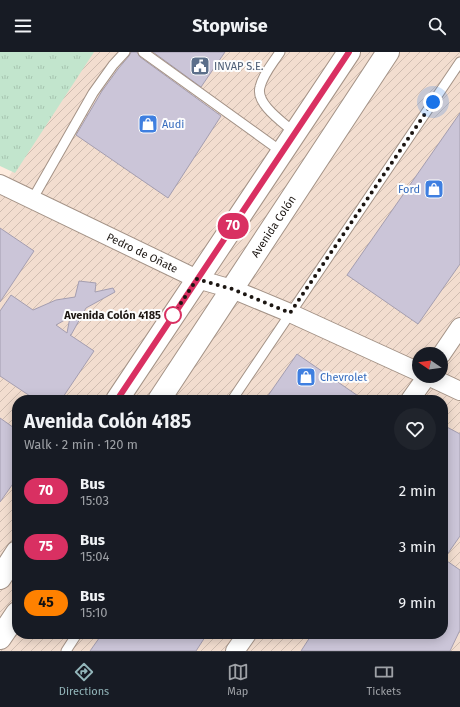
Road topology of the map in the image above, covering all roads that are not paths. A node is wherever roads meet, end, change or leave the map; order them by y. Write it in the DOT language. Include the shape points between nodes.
graph roads {
  1 [pos="125,52"];
  2 [pos="143,52"];
  3 [pos="280,52"];
  4 [pos="349,52"];
  5 [pos="388,52"];
  6 [pos="460,62"];
  7 [pos="295,133"];
  8 [pos="282,152"];
  9 [pos="0,184"];
  10 [pos="32,200"];
  11 [pos="197,279"];
  12 [pos="232,289"];
  13 [pos="290,313"];
  14 [pos="460,327"];
  15 [pos="446,347"];
  16 [pos="412,369"];
  17 [pos="423,383"];
  18 [pos="443,383"];
  19 [pos="460,391"];
  20 [pos="120,395"];
  21 [pos="162,395"];
  22 [pos="235,395"];
  23 [pos="414,395"];
  24 [pos="12,620"];
  25 [pos="0,638"];
  26 [pos="74,639"];
  27 [pos="243,639"];
  28 [pos="66,651"];
  29 [pos="235,651"];
  1 -- 10 [label="lane" via="113,64 93,93"];
  2 -- 8 [label="lane"];
  3 -- 7 [label="lane" via="259,89 263,103"];
  4 -- 7 [label="main road"];
  5 -- 12 [label="main road, Avenida Colón"];
  6 -- 13 [label="lane"];
  7 -- 8 [label="main road"];
  8 -- 11 [label="main road"];
  9 -- 10 [label="street, Pedro de Oñate"];
  10 -- 11 [label="street, Pedro de Oñate"];
  11 -- 12 [label="street, Pedro de Oñate"];
  11 -- 20 [label="main road"];
  12 -- 13 [label="street, Pedro de Oñate"];
  12 -- 21 [label="main road, Avenida Colón"];
  13 -- 16 [label="street, Pedro de Oñate"];
  13 -- 22 [label="lane"];
  14 -- 15 [label="street"];
  17 -- 23 [label="street"];
  18 -- 19 [label="street"];
  24 -- 25 [label="main road"];
  26 -- 28 [label="lane"];
  27 -- 29 [label="street"];
}
